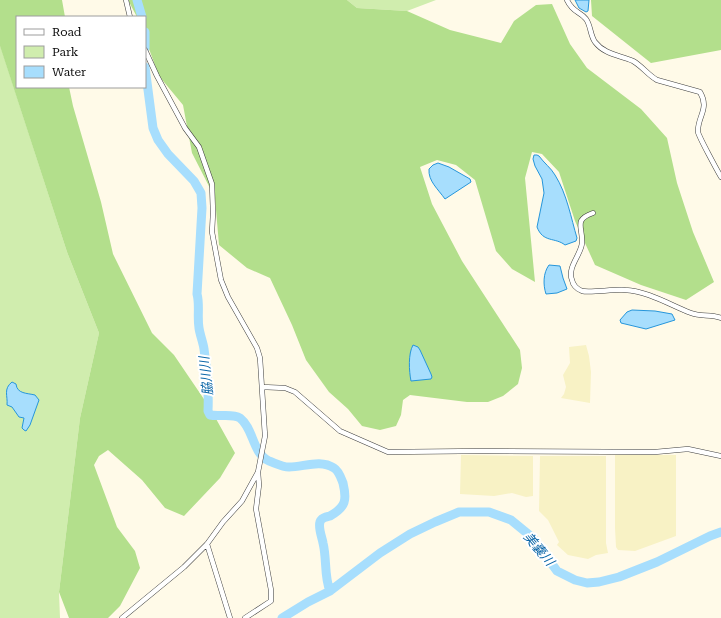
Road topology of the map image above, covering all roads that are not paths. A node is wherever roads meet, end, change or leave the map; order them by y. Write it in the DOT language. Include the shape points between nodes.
graph roads {
  1 [pos="126,0"];
  2 [pos="568,0"];
  3 [pos="130,16"];
  4 [pos="146,52"];
  5 [pos="721,177"];
  6 [pos="593,213"];
  7 [pos="721,318"];
  8 [pos="262,387"];
  9 [pos="721,456"];
  10 [pos="258,472"];
  11 [pos="207,544"];
  12 [pos="122,618"];
  13 [pos="230,618"];
  14 [pos="245,618"];
  1 -- 3 [label="street"];
  2 -- 5 [label="street" via="571,7 588,21 591,35 602,49 633,61 657,80 700,92 704,104 698,132"];
  4 -- 8 [label="street" via="182,122 200,147 212,184 212,232 221,280 257,348"];
  6 -- 7 [label="street" via="581,220 582,242 571,275 576,287 582,291 635,291 693,314"];
  8 -- 9 [label="street" via="285,388 295,392 340,432 388,452 655,452 688,449"];
  8 -- 10 [label="street" via="265,427"];
  10 -- 11 [label="street" via="242,501"];
  10 -- 14 [label="street" via="256,509 272,590 271,601"];
  11 -- 12 [label="street" via="184,567"];
  11 -- 13 [label="street"];
}
